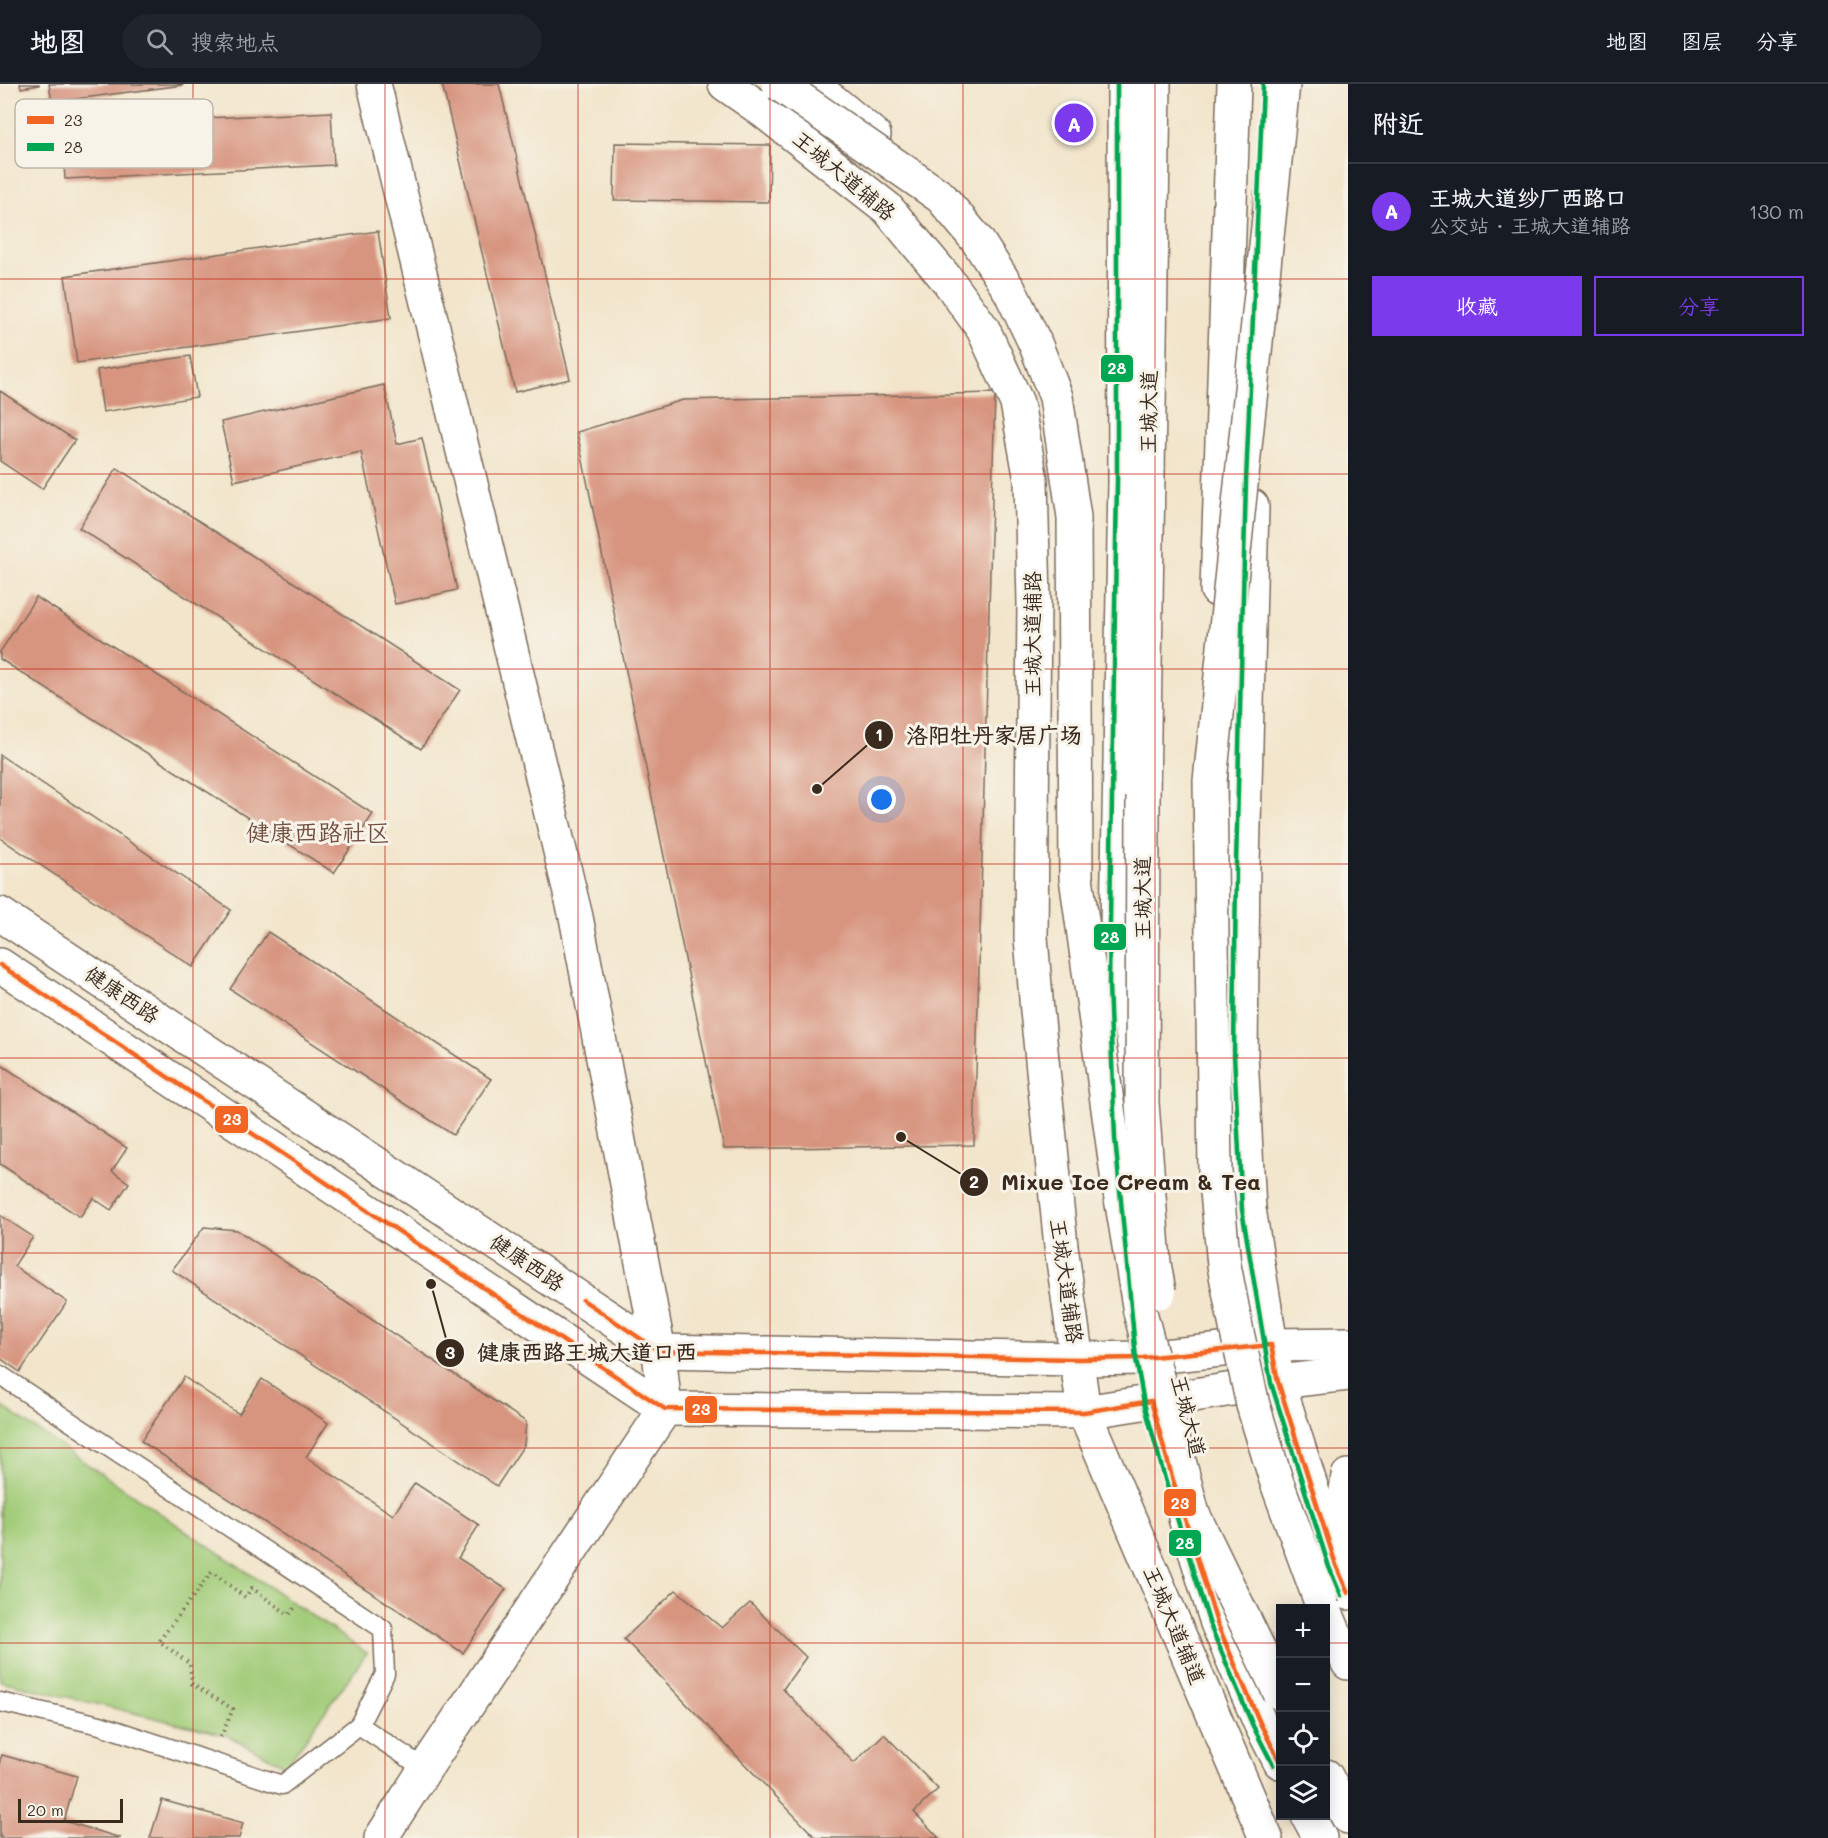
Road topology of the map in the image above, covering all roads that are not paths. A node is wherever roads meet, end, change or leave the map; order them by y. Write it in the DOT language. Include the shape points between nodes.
graph roads {
  1 [pos="374,84"];
  2 [pos="725,84"];
  3 [pos="779,84"];
  4 [pos="810,84"];
  5 [pos="1124,84"];
  6 [pos="1154,84"];
  7 [pos="1221,84"];
  8 [pos="1234,84"];
  9 [pos="1271,84"];
  10 [pos="1283,84"];
  11 [pos="941,197"];
  12 [pos="1210,781"];
  13 [pos="0,914"];
  14 [pos="0,965"];
  15 [pos="1348,1344"];
  16 [pos="1271,1346"];
  17 [pos="659,1351"];
  18 [pos="1143,1358"];
  19 [pos="1077,1359"];
  20 [pos="1348,1374"];
  21 [pos="0,1375"];
  22 [pos="1278,1382"];
  23 [pos="1151,1401"];
  24 [pos="665,1409"];
  25 [pos="1084,1412"];
  26 [pos="1348,1476"];
  27 [pos="1342,1579"];
  28 [pos="1321,1604"];
  29 [pos="1330,1622"];
  30 [pos="1348,1662"];
  31 [pos="1276,1680"];
  32 [pos="1276,1683"];
  33 [pos="0,1702"];
  34 [pos="359,1725"];
  35 [pos="1276,1753"];
  36 [pos="425,1769"];
  37 [pos="1330,1783"];
  38 [pos="1330,1809"];
  39 [pos="1348,1817"];
  40 [pos="1311,1820"];
  41 [pos="381,1838"];
  42 [pos="1266,1838"];
  43 [pos="1320,1838"];
  44 [pos="1342,1838"];
  1 -- 17 [label="main road" via="576,917"];
  2 -- 19 [label="main road, 王城大道辅路" via="887,208 983,329 1017,403 1031,480 1031,937 1061,1246"];
  3 -- 11 [label="main road, bridge"];
  4 -- 11 [label="main road, bridge" via="902,158"];
  5 -- 18 [label="main road" via="1125,481 1116,984 1122,1137"];
  6 -- 31 [label="main road, 王城大道, bridge" via="1142,1092 1154,1263 1162,1312 1214,1513"];
  7 -- 12 [label="main road, bridge"];
  8 -- 12 [label="main road, bridge"];
  9 -- 16 [label="main road" via="1252,481 1240,1055 1249,1209"];
  10 -- 12 [label="main road, bridge"];
  11 -- 32 [label="main road, bridge" via="977,240 1010,291 1056,397 1074,517 1076,877 1140,1312 1193,1514"];
  12 -- 28 [label="main road, bridge" via="1215,1172 1224,1264 1253,1405"];
  13 -- 17 [label="main road, 健康西路"];
  14 -- 24 [label="main road, 健康西路"];
  15 -- 16 [label="main road"];
  16 -- 18 [label="main road"];
  16 -- 22 [label="main road"];
  17 -- 19 [label="main road"];
  17 -- 24 [label="main road"];
  18 -- 19 [label="main road"];
  18 -- 23 [label="main road"];
  19 -- 25 [label="main road, 王城大道辅路"];
  20 -- 22 [label="main road"];
  21 -- 34 [label="lane" via="383,1629 385,1674"];
  22 -- 23 [label="main road"];
  22 -- 27 [label="main road"];
  23 -- 25 [label="main road"];
  23 -- 35 [label="main road" via="1217,1623"];
  24 -- 25 [label="main road"];
  24 -- 36 [label="main road"];
  25 -- 42 [label="main road, 王城大道辅道"];
  26 -- 27 [label="main road"];
  29 -- 30 [label="main road"];
  33 -- 34 [label="lane" via="100,1725 282,1785"];
  34 -- 36 [label="lane"];
  36 -- 41 [label="main road"];
  37 -- 39 [label="main road"];
  38 -- 44 [label="main road"];
  40 -- 43 [label="main road"];
}
